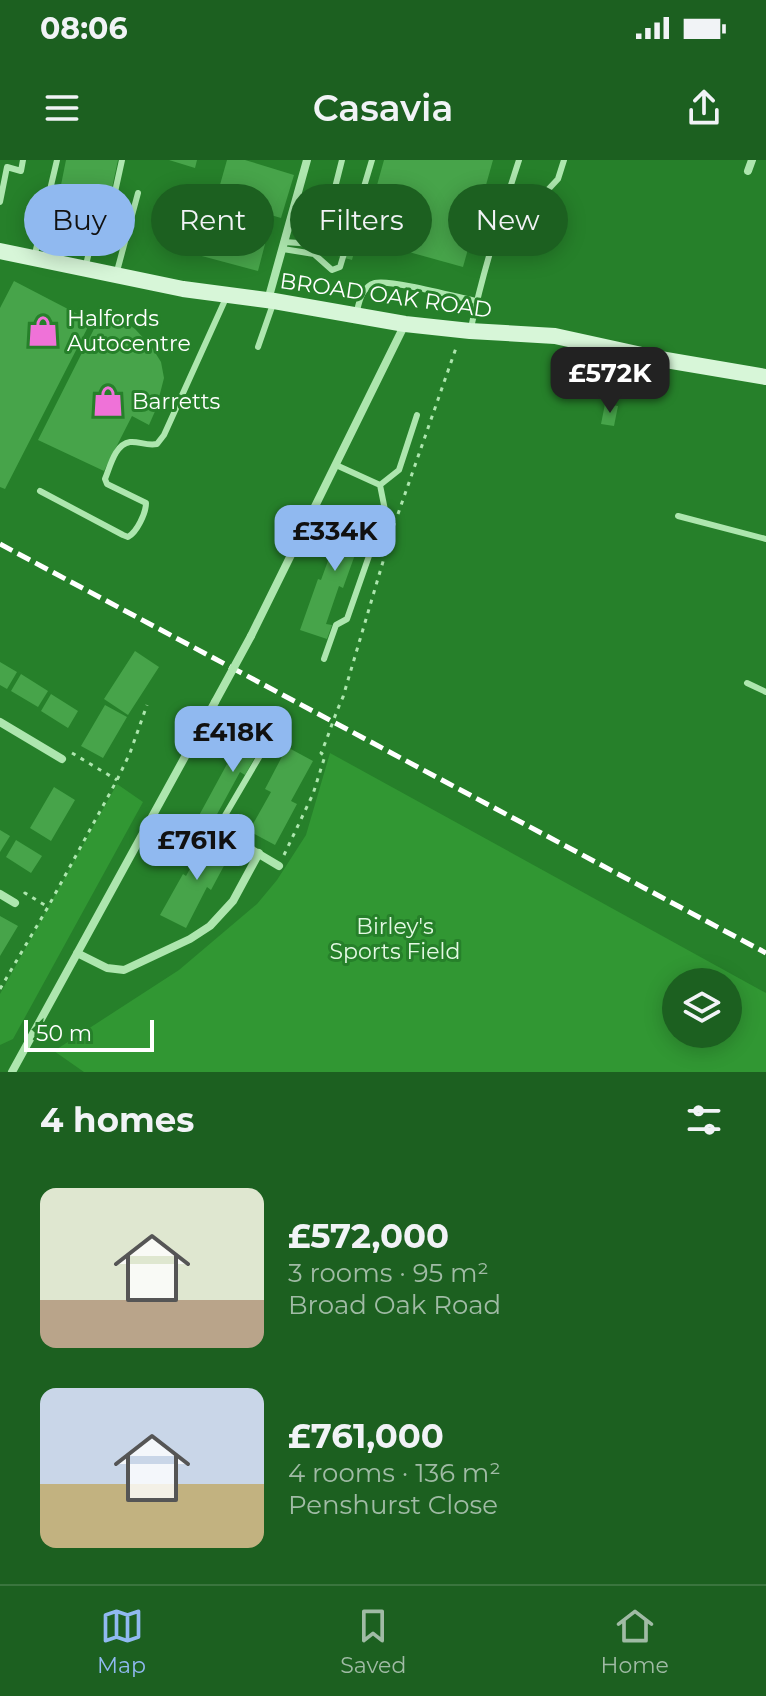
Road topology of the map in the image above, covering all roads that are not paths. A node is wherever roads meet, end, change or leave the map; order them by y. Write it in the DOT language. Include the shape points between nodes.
graph roads {
  1 [pos="23,160"];
  2 [pos="57,160"];
  3 [pos="122,160"];
  4 [pos="307,160"];
  5 [pos="342,160"];
  6 [pos="372,160"];
  7 [pos="519,160"];
  8 [pos="564,160"];
  9 [pos="752,160"];
  10 [pos="748,171"];
  11 [pos="512,184"];
  12 [pos="553,184"];
  13 [pos="138,193"];
  14 [pos="0,202"];
  15 [pos="284,245"];
  16 [pos="0,251"];
  17 [pos="489,256"];
  18 [pos="34,258"];
  19 [pos="86,269"];
  20 [pos="116,275"];
  21 [pos="228,295"];
  22 [pos="271,300"];
  23 [pos="476,301"];
  24 [pos="356,315"];
  25 [pos="405,324"];
  26 [pos="470,331"];
  27 [pos="258,347"];
  28 [pos="766,377"];
  29 [pos="417,415"];
  30 [pos="336,465"];
  31 [pos="380,485"];
  32 [pos="40,491"];
  33 [pos="678,516"];
  34 [pos="766,539"];
  35 [pos="324,659"];
  36 [pos="747,683"];
  37 [pos="766,692"];
  38 [pos="0,722"];
  39 [pos="268,742"];
  40 [pos="62,759"];
  41 [pos="217,829"];
  42 [pos="259,853"];
  43 [pos="279,866"];
  44 [pos="0,894"];
  45 [pos="15,903"];
  46 [pos="77,953"];
  47 [pos="12,1072"];
  1 -- 14 [label="lane" via="21,171 7,167"];
  2 -- 18 [label="lane"];
  3 -- 19 [label="lane" via="108,224 89,252"];
  4 -- 15 [label="street"];
  5 -- 15 [label="lane" via="322,239"];
  6 -- 15 [label="lane" via="340,267 332,270 314,254"];
  7 -- 11 [label="lane"];
  8 -- 12 [label="lane"];
  9 -- 10 [label="street"];
  13 -- 20 [label="lane"];
  15 -- 22 [label="street"];
  16 -- 18 [label="street, BROAD OAK ROAD"];
  17 -- 23 [label="lane"];
  18 -- 19 [label="street, BROAD OAK ROAD"];
  19 -- 20 [label="street, BROAD OAK ROAD"];
  20 -- 21 [label="street, BROAD OAK ROAD"];
  21 -- 22 [label="street, BROAD OAK ROAD"];
  21 -- 32 [label="lane" via="164,435 157,444 133,441 120,447 105,479 148,505 133,534 123,535"];
  22 -- 24 [label="street, BROAD OAK ROAD"];
  22 -- 27 [label="lane"];
  23 -- 24 [label="lane" via="375,283 361,297"];
  23 -- 26 [label="lane"];
  24 -- 25 [label="street, BROAD OAK ROAD"];
  25 -- 26 [label="street, BROAD OAK ROAD"];
  25 -- 30 [label="street"];
  26 -- 28 [label="street, BROAD OAK ROAD" via="555,336"];
  29 -- 31 [label="lane" via="399,470"];
  30 -- 31 [label="lane"];
  30 -- 46 [label="street, bridge" via="251,636"];
  31 -- 35 [label="lane" via="385,510 347,619 336,625"];
  33 -- 34 [label="lane"];
  36 -- 37 [label="lane"];
  38 -- 40 [label="street"];
  39 -- 41 [label="lane"];
  41 -- 42 [label="street"];
  42 -- 43 [label="street"];
  42 -- 46 [label="street" via="233,901 190,939 124,970"];
  44 -- 45 [label="street"];
  46 -- 47 [label="street"];
}
